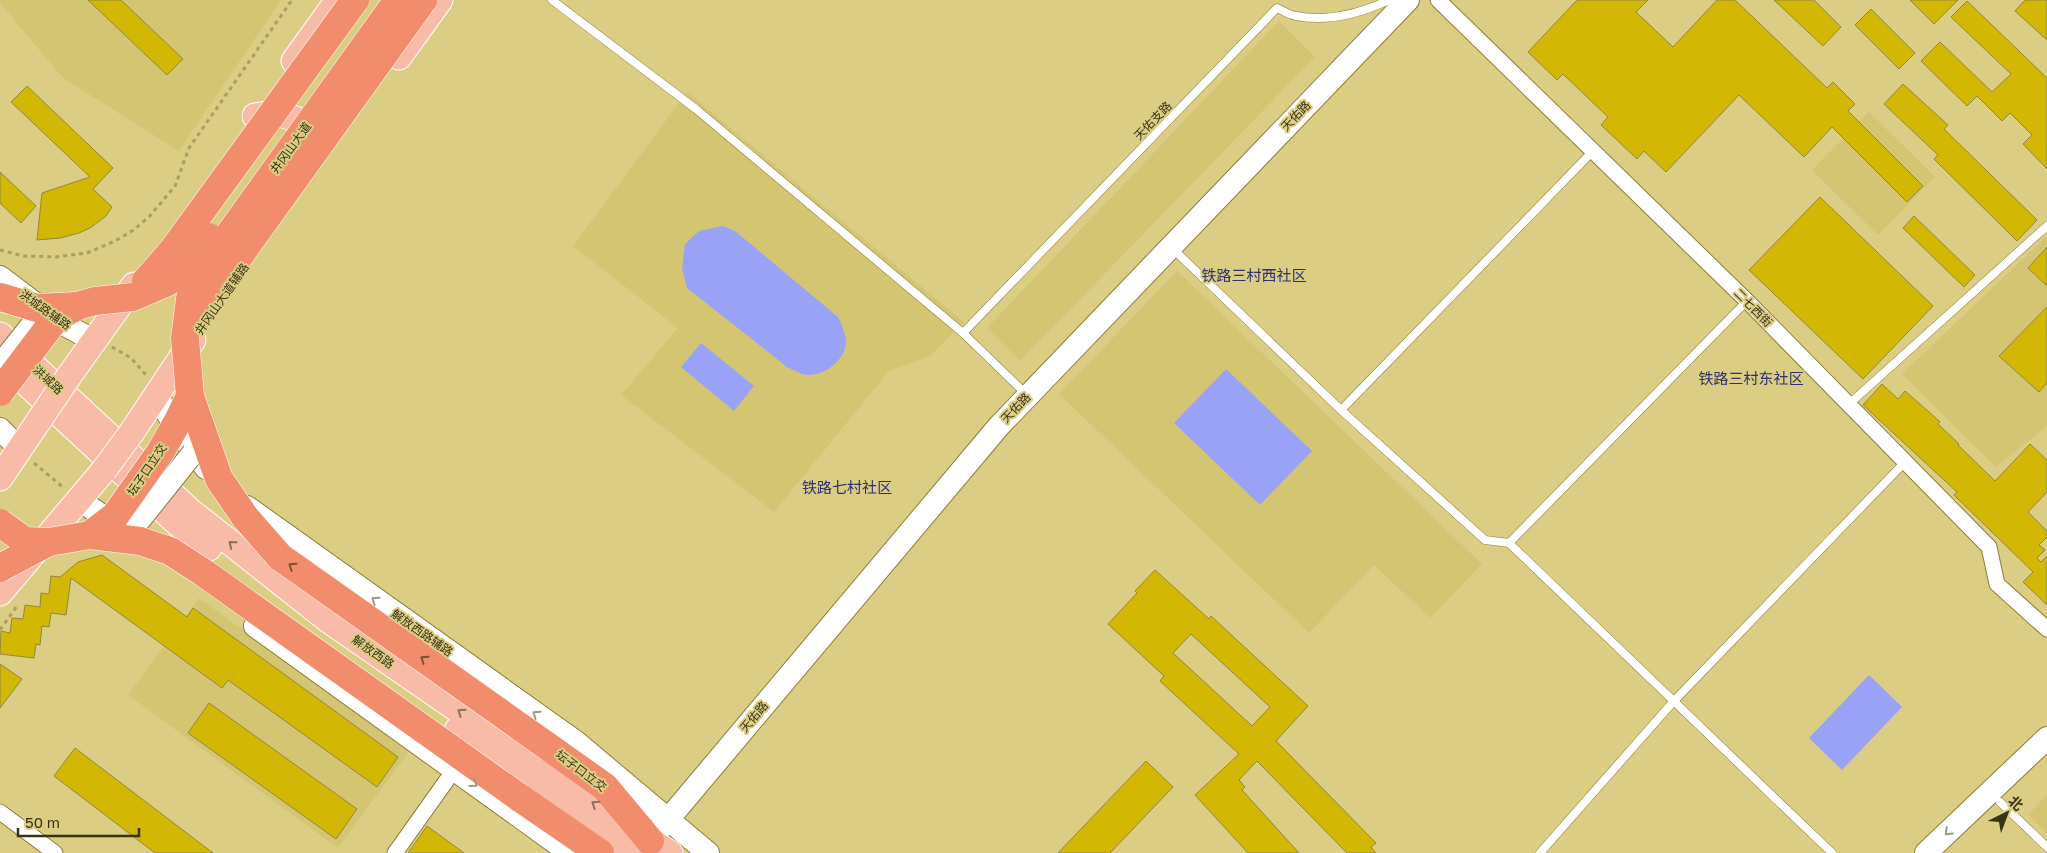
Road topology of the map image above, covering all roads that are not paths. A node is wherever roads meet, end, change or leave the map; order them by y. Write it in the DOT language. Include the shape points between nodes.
graph roads {
  1 [pos="338,0"];
  2 [pos="355,0"];
  3 [pos="379,0"];
  4 [pos="398,0"];
  5 [pos="423,0"];
  6 [pos="440,0"];
  7 [pos="552,0"];
  8 [pos="1389,0"];
  9 [pos="1408,0"];
  10 [pos="1438,0"];
  11 [pos="255,116"];
  12 [pos="1593,151"];
  13 [pos="321,164"];
  14 [pos="2047,226"];
  15 [pos="1171,247"];
  16 [pos="0,276"];
  17 [pos="133,296"];
  18 [pos="0,297"];
  19 [pos="1747,301"];
  20 [pos="77,306"];
  21 [pos="44,310"];
  22 [pos="964,333"];
  23 [pos="0,335"];
  24 [pos="185,338"];
  25 [pos="93,340"];
  26 [pos="0,359"];
  27 [pos="0,365"];
  28 [pos="0,392"];
  29 [pos="156,394"];
  30 [pos="190,396"];
  31 [pos="1028,396"];
  32 [pos="1848,405"];
  33 [pos="1341,410"];
  34 [pos="0,429"];
  35 [pos="91,431"];
  36 [pos="20,448"];
  37 [pos="193,453"];
  38 [pos="1904,463"];
  39 [pos="0,478"];
  40 [pos="80,500"];
  41 [pos="0,523"];
  42 [pos="129,533"];
  43 [pos="90,535"];
  44 [pos="49,542"];
  45 [pos="1509,543"];
  46 [pos="0,568"];
  47 [pos="0,593"];
  48 [pos="2047,628"];
  49 [pos="1673,702"];
  50 [pos="2047,738"];
  51 [pos="2047,757"];
  52 [pos="454,770"];
  53 [pos="2000,802"];
  54 [pos="0,812"];
  55 [pos="668,820"];
  56 [pos="2047,847"];
  57 [pos="650,849"];
  58 [pos="55,853"];
  59 [pos="395,853"];
  60 [pos="570,853"];
  61 [pos="600,853"];
  62 [pos="708,853"];
  63 [pos="1540,853"];
  64 [pos="1832,853"];
  65 [pos="1926,853"];
  66 [pos="1948,853"];
  1 -- 11 [label="main road"];
  2 -- 17 [label="highway, bridge" via="173,250"];
  3 -- 17 [label="highway, 井冈山大道, bridge" via="196,255 168,282"];
  4 -- 24 [label="highway, 井冈山大道, bridge" via="208,264 190,299"];
  5 -- 24 [label="highway, bridge" via="222,280"];
  6 -- 13 [label="main road, 井冈山大道辅路"];
  7 -- 22 [label="lane" via="696,109"];
  8 -- 22 [label="lane, 天佑支路" via="1347,15 1316,18 1294,16 1277,8"];
  9 -- 15 [label="main road, 天佑路"];
  10 -- 12 [label="street, 二七西街"];
  11 -- 13 [label="main road" via="282,113 306,126 315,137"];
  11 -- 25 [label="main road"];
  12 -- 19 [label="street, 二七西街"];
  12 -- 33 [label="lane"];
  13 -- 29 [label="main road, 井冈山大道辅路"];
  14 -- 32 [label="lane"];
  15 -- 31 [label="main road, 天佑路"];
  15 -- 33 [label="lane"];
  16 -- 21 [label="main road, 洪城路辅路"];
  17 -- 20 [label="highway, bridge"];
  18 -- 20 [label="highway, bridge" via="37,308"];
  19 -- 32 [label="street, 二七西街"];
  19 -- 45 [label="lane"];
  20 -- 28 [label="highway, bridge" via="56,318"];
  21 -- 25 [label="main road, 洪城路辅路"];
  21 -- 27 [label="main road, bridge"];
  22 -- 31 [label="lane"];
  23 -- 35 [label="main road, 洪城路"];
  24 -- 30 [label="highway, bridge"];
  25 -- 36 [label="main road, bridge"];
  26 -- 35 [label="main road, 洪城路"];
  29 -- 37 [label="main road, 解放西路辅路"];
  29 -- 40 [label="main road, 井冈山大道辅路, bridge" via="132,432"];
  30 -- 43 [label="highway, 坛子口立交, bridge" via="161,451 135,489 115,516"];
  57 -- 30 [label="highway, 坛子口立交, one-way, bridge" via="605,787 280,558 245,517 219,479"];
  31 -- 55 [label="main road, 天佑路" via="999,426"];
  32 -- 38 [label="street, 二七西街"];
  33 -- 45 [label="lane" via="1485,540"];
  34 -- 36 [label="main road"];
  35 -- 57 [label="main road, 解放西路" via="328,620"];
  36 -- 39 [label="main road"];
  37 -- 42 [label="main road, bridge"];
  55 -- 37 [label="main road, 解放西路辅路, one-way" via="576,742 258,516 213,477"];
  38 -- 48 [label="street, 二七西街" via="1989,547 1997,584"];
  38 -- 49 [label="lane"];
  40 -- 42 [label="main road"];
  40 -- 47 [label="main road, 井冈山大道辅路"];
  41 -- 44 [label="highway, 坛子口立交, bridge" via="24,541"];
  42 -- 52 [label="main road"];
  43 -- 44 [label="highway, 坛子口立交, bridge"];
  43 -- 61 [label="highway, bridge" via="140,541 170,551"];
  44 -- 46 [label="highway, bridge"];
  45 -- 49 [label="lane"];
  49 -- 63 [label="lane"];
  49 -- 64 [label="lane"];
  50 -- 65 [label="main road, one-way"];
  51 -- 53 [label="main road"];
  52 -- 59 [label="street"];
  52 -- 60 [label="main road, one-way"];
  53 -- 56 [label="lane"];
  53 -- 66 [label="main road"];
  54 -- 58 [label="street"];
  55 -- 57 [label="main road, 天佑路"];
  55 -- 62 [label="main road, 解放西路辅路"];
}
